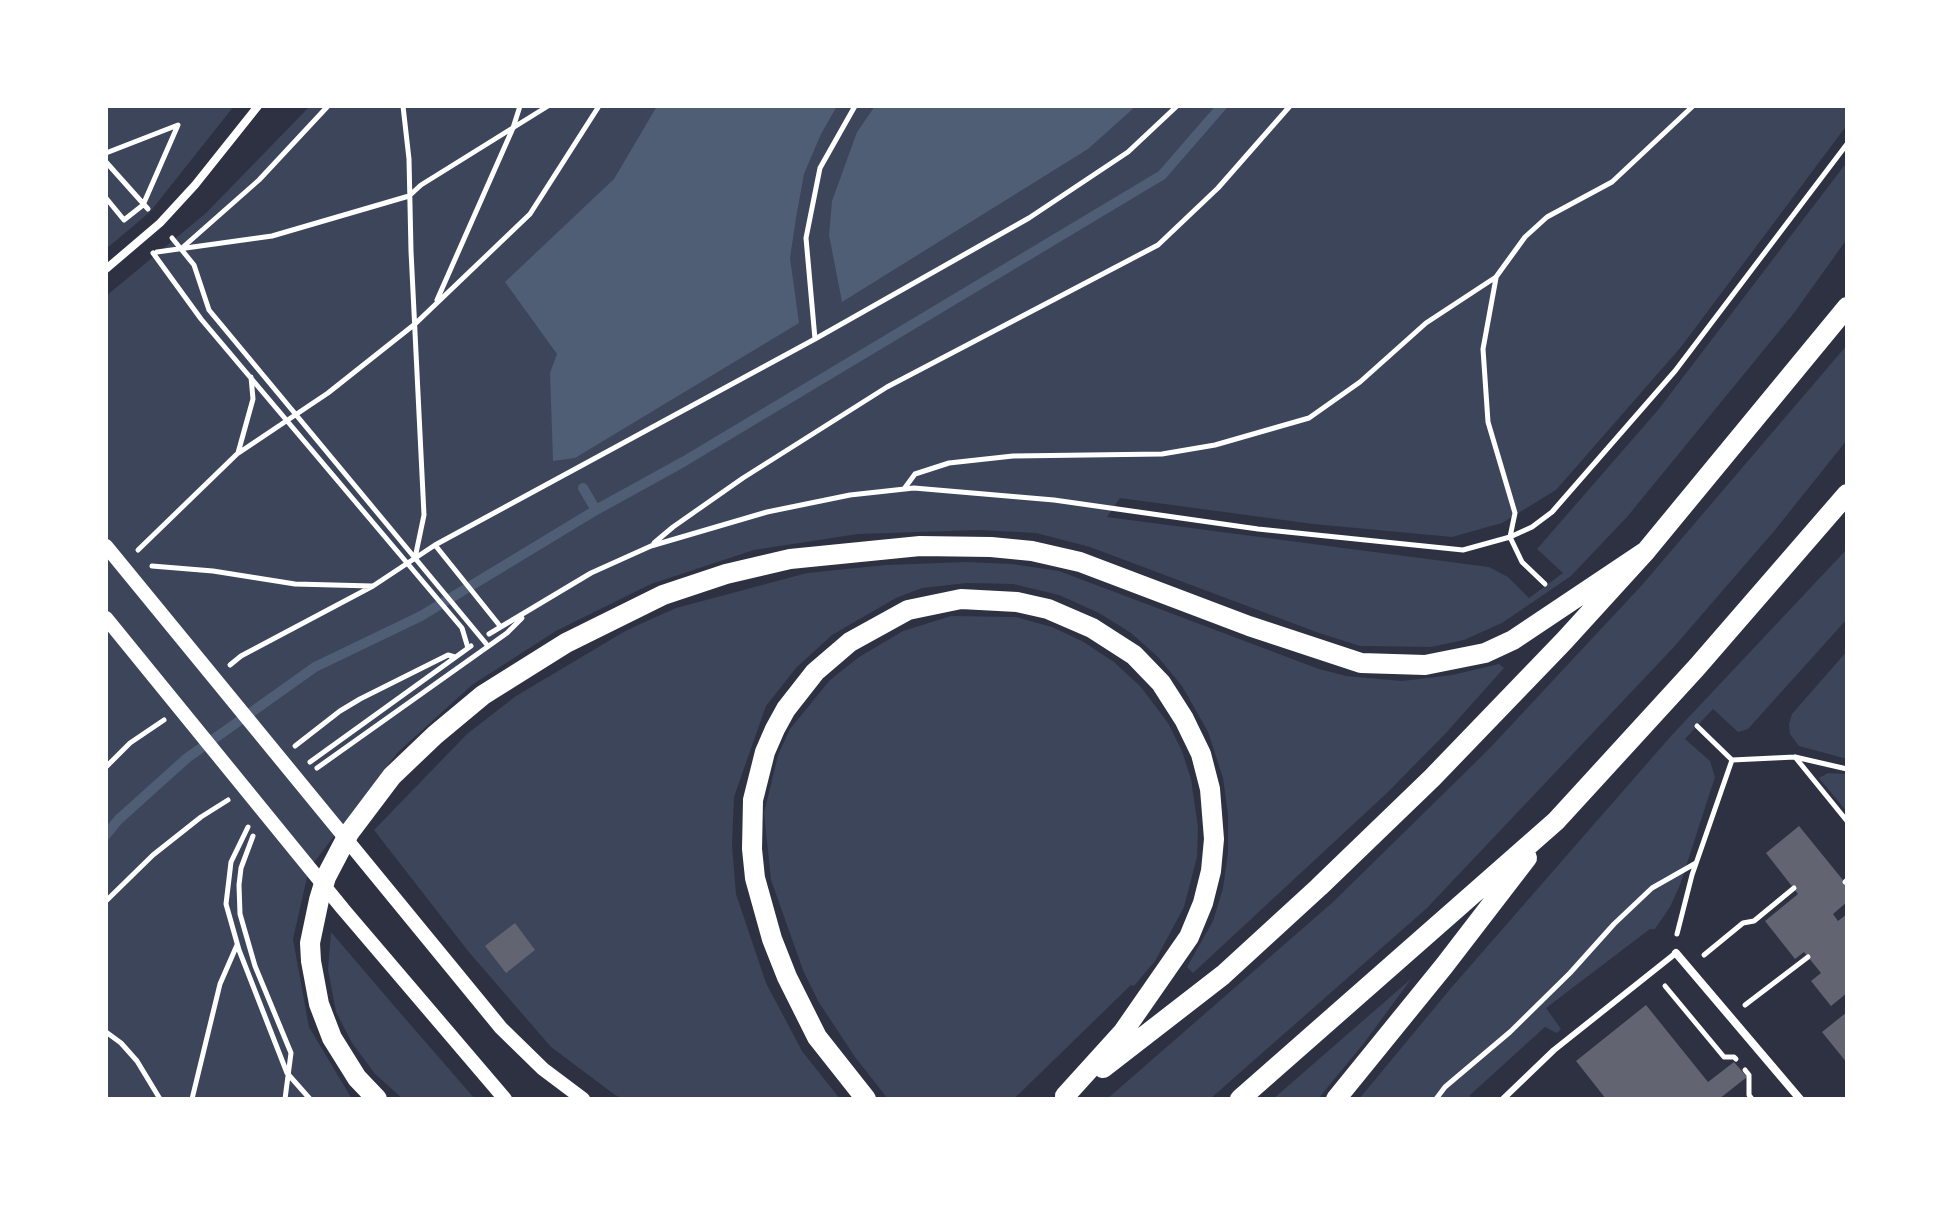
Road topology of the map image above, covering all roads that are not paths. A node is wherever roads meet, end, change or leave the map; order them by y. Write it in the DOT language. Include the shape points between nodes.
graph roads {
  1 [pos="258,106"];
  2 [pos="106,269"];
  3 [pos="1847,307"];
  4 [pos="1847,494"];
  5 [pos="106,546"];
  6 [pos="1646,551"];
  7 [pos="106,618"];
  8 [pos="1556,821"];
  9 [pos="1676,953"];
  10 [pos="1064,1098"];
  11 [pos="377,1099"];
  12 [pos="505,1099"];
  13 [pos="583,1099"];
  14 [pos="866,1099"];
  15 [pos="1240,1099"];
  16 [pos="1336,1099"];
  17 [pos="1503,1099"];
  18 [pos="1800,1099"];
  1 -- 2 [label="street" via="160,223"];
  3 -- 6 [label="main road"];
  4 -- 8 [label="main road"];
  5 -- 13 [label="street" via="514,1042"];
  6 -- 10 [label="main road" via="1496,712 1319,887 1211,984"];
  6 -- 11 [label="main road" via="1513,640 1485,653 1425,665 1361,663 1080,562 991,547 920,546 790,559 663,595 566,643 483,695 392,776 349,833 319,900 311,961 332,1038"];
  7 -- 12 [label="street"];
  8 -- 15 [label="main road"];
  8 -- 16 [label="main road"];
  9 -- 17 [label="lane" via="1554,1050"];
  9 -- 18 [label="street"];
  10 -- 14 [label="main road" via="1123,1032 1189,937 1211,871 1210,789 1184,719 1161,683 1134,655 1048,609 961,599 908,610 850,642 815,672 775,729 753,800 755,878 772,939 817,1037"];
}
